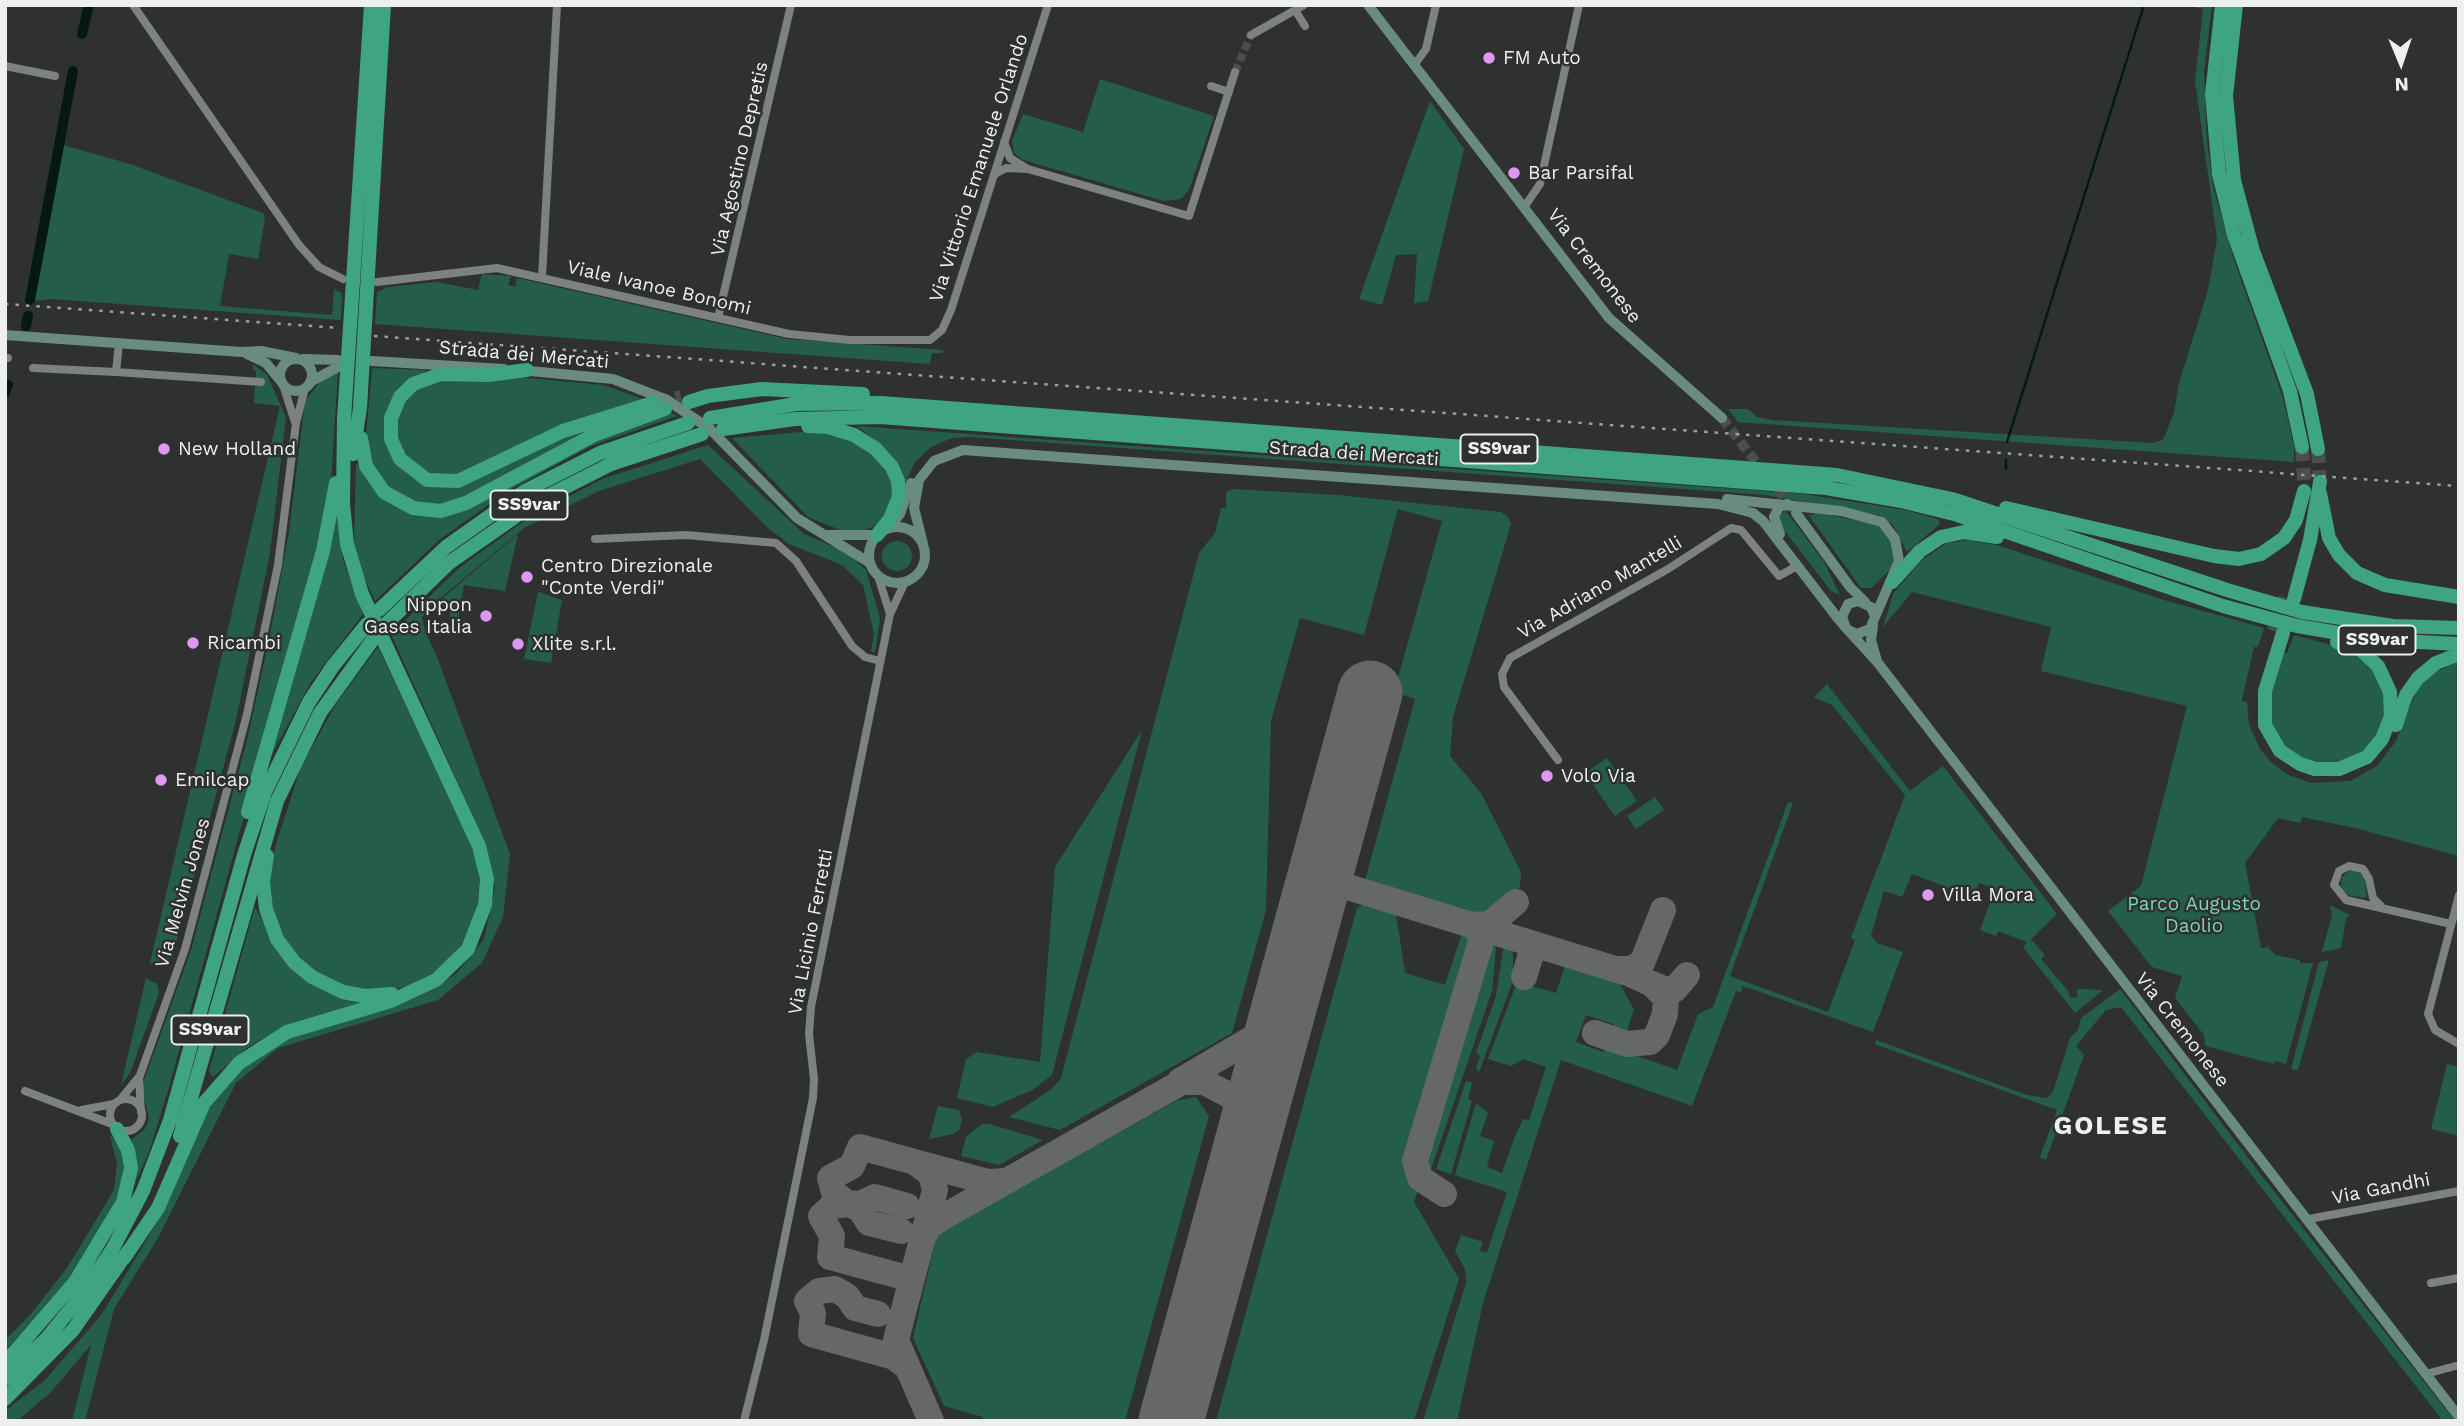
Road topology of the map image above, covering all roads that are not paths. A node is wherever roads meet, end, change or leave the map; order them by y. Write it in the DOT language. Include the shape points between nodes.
graph roads {
  1 [pos="133,5"];
  2 [pos="371,5"];
  3 [pos="384,5"];
  4 [pos="558,5"];
  5 [pos="791,5"];
  6 [pos="1048,5"];
  7 [pos="1304,5"];
  8 [pos="1368,5"];
  9 [pos="1376,5"];
  10 [pos="1436,5"];
  11 [pos="1579,5"];
  12 [pos="2216,5"];
  13 [pos="2222,5"];
  14 [pos="2236,5"];
  15 [pos="2242,5"];
  16 [pos="1295,10"];
  17 [pos="1380,18"];
  18 [pos="1305,26"];
  19 [pos="1251,35"];
  20 [pos="1415,64"];
  21 [pos="5,66"];
  22 [pos="1236,72"];
  23 [pos="55,76"];
  24 [pos="1211,86"];
  25 [pos="1229,92"];
  26 [pos="2212,104"];
  27 [pos="2227,127"];
  28 [pos="1005,136"];
  29 [pos="1029,169"];
  30 [pos="992,179"];
  31 [pos="1525,206"];
  32 [pos="362,254"];
  33 [pos="542,277"];
  34 [pos="343,279"];
  35 [pos="377,282"];
  36 [pos="718,318"];
  37 [pos="5,335"];
  38 [pos="934,338"];
  39 [pos="119,343"];
  40 [pos="241,352"];
  41 [pos="297,358"];
  42 [pos="372,361"];
  43 [pos="33,368"];
  44 [pos="527,370"];
  45 [pos="116,372"];
  46 [pos="261,382"];
  47 [pos="282,383"];
  48 [pos="308,385"];
  49 [pos="685,400"];
  50 [pos="355,402"];
  51 [pos="971,410"];
  52 [pos="710,418"];
  53 [pos="1722,418"];
  54 [pos="344,419"];
  55 [pos="688,423"];
  56 [pos="295,426"];
  57 [pos="702,434"];
  58 [pos="2302,447"];
  59 [pos="2318,449"];
  60 [pos="1942,496"];
  61 [pos="1787,504"];
  62 [pos="1796,513"];
  63 [pos="346,532"];
  64 [pos="881,533"];
  65 [pos="827,535"];
  66 [pos="595,539"];
  67 [pos="923,544"];
  68 [pos="870,563"];
  69 [pos="1797,566"];
  70 [pos="1837,569"];
  71 [pos="878,576"];
  72 [pos="905,582"];
  73 [pos="1810,582"];
  74 [pos="1892,582"];
  75 [pos="2173,589"];
  76 [pos="2459,597"];
  77 [pos="2294,602"];
  78 [pos="1869,604"];
  79 [pos="379,610"];
  80 [pos="1843,610"];
  81 [pos="890,614"];
  82 [pos="1874,622"];
  83 [pos="368,624"];
  84 [pos="386,624"];
  85 [pos="2297,626"];
  86 [pos="2274,627"];
  87 [pos="1846,628"];
  88 [pos="2459,628"];
  89 [pos="380,642"];
  90 [pos="2459,644"];
  91 [pos="2459,654"];
  92 [pos="880,661"];
  93 [pos="1878,663"];
  94 [pos="1558,760"];
  95 [pos="294,761"];
  96 [pos="2459,895"];
  97 [pos="2381,906"];
  98 [pos="2451,924"];
  99 [pos="221,936"];
  100 [pos="414,992"];
  101 [pos="2459,1044"];
  102 [pos="140,1075"];
  103 [pos="25,1091"];
  104 [pos="117,1102"];
  105 [pos="75,1110"];
  106 [pos="141,1112"];
  107 [pos="115,1126"];
  108 [pos="2459,1191"];
  109 [pos="2309,1219"];
  110 [pos="124,1258"];
  111 [pos="2459,1278"];
  112 [pos="2431,1283"];
  113 [pos="5,1363"];
  114 [pos="2459,1365"];
  115 [pos="2426,1374"];
  116 [pos="5,1379"];
  117 [pos="5,1399"];
  118 [pos="2459,1417"];
  119 [pos="744,1421"];
  1 -- 34 [label="street" via="299,245 318,267"];
  2 -- 32 [label="highway"];
  3 -- 32 [label="highway"];
  4 -- 33 [label="street"];
  5 -- 36 [label="street, Via Agostino Depretis"];
  6 -- 28 [label="street, Via Vittorio Emanuele Orlando"];
  7 -- 16 [label="street"];
  8 -- 17 [label="street"];
  9 -- 17 [label="street"];
  10 -- 20 [label="street" via="1426,49"];
  11 -- 31 [label="street" via="1540,184"];
  12 -- 26 [label="highway" via="2208,67"];
  13 -- 26 [label="highway"];
  14 -- 27 [label="highway" via="2228,65"];
  15 -- 27 [label="highway"];
  16 -- 18 [label="street"];
  16 -- 19 [label="street"];
  17 -- 20 [label="street, Via Cremonese"];
  20 -- 31 [label="street, Via Cremonese"];
  21 -- 23 [label="street"];
  22 -- 25 [label="street"];
  24 -- 25 [label="street"];
  25 -- 29 [label="street" via="1189,216"];
  26 -- 58 [label="highway" via="2225,205 2290,391"];
  27 -- 59 [label="highway" via="2241,211 2307,394"];
  28 -- 29 [label="street" via="1009,156"];
  28 -- 30 [label="street, Via Vittorio Emanuele Orlando"];
  29 -- 30 [label="street" via="1003,168"];
  30 -- 38 [label="street, Via Vittorio Emanuele Orlando" via="948,317"];
  31 -- 53 [label="street, Via Cremonese" via="1620,331"];
  32 -- 50 [label="highway"];
  33 -- 35 [label="street, Viale Ivanoe Bonomi" via="492,267"];
  33 -- 36 [label="street, Viale Ivanoe Bonomi"];
  36 -- 38 [label="street, Viale Ivanoe Bonomi" via="820,338 914,342"];
  37 -- 39 [label="street"];
  39 -- 40 [label="street"];
  39 -- 45 [label="street"];
  40 -- 41 [label="street"];
  40 -- 47 [label="street" via="264,361"];
  41 -- 47 [label="street" via="282,365"];
  41 -- 48 [label="street" via="311,367"];
  41 -- 48 [label="street" via="338,363"];
  42 -- 44 [label="street, Strada dei Mercati"];
  43 -- 45 [label="street"];
  44 -- 50 [label="highway" via="442,374 413,384 400,397 391,418 391,439 400,459 427,480 458,481 576,426 659,406 458,507 429,511 396,501 372,478 363,456"];
  44 -- 65 [label="street, Strada dei Mercati" via="619,381 653,393 689,413 797,518"];
  45 -- 46 [label="street"];
  47 -- 48 [label="street" via="294,391"];
  47 -- 56 [label="street, Via Melvin Jones"];
  48 -- 56 [label="street, Via Melvin Jones"];
  49 -- 51 [label="highway" via="762,389 810,390 913,398"];
  50 -- 54 [label="highway"];
  50 -- 63 [label="highway"];
  51 -- 52 [label="highway, SS9var" via="838,402"];
  51 -- 60 [label="highway, SS9var" via="1816,472"];
  54 -- 63 [label="highway"];
  54 -- 99 [label="highway" via="323,551 223,903"];
  55 -- 79 [label="highway, SS9var" via="600,453 525,491 446,547"];
  56 -- 102 [label="street, Via Melvin Jones" via="278,565 243,733 183,955"];
  57 -- 84 [label="highway, SS9var" via="621,460 536,502 457,556"];
  60 -- 77 [label="highway, SS9var" via="2271,604"];
  60 -- 77 [label="highway" via="2239,559 2266,552 2284,538 2296,520 2304,486"];
  61 -- 64 [label="street, Strada dei Mercati" via="964,443 944,448 923,463 900,514"];
  61 -- 73 [label="street" via="1776,510 1774,523"];
  61 -- 74 [label="street, Strada dei Mercati" via="1855,513 1882,522 1899,550"];
  62 -- 70 [label="street, Via Cremonese"];
  63 -- 89 [label="highway" via="351,564"];
  64 -- 65 [label="street, Strada dei Mercati"];
  64 -- 67 [label="street, Strada dei Mercati" via="902,528"];
  64 -- 68 [label="street, Strada dei Mercati" via="870,548"];
  64 -- 75 [label="highway, SS9var" via="895,510 900,488 889,462 866,441 823,426 723,429 796,419 891,418 1816,486 1943,512"];
  65 -- 68 [label="street, Strada dei Mercati"];
  66 -- 92 [label="street" via="686,535 776,543 796,561 852,646 865,657"];
  67 -- 69 [label="street, Strada dei Mercati" via="914,508 919,480 940,457 969,449 1726,505 1760,518"];
  67 -- 72 [label="street, Strada dei Mercati" via="920,571"];
  68 -- 71 [label="street, Strada dei Mercati"];
  69 -- 73 [label="street, Strada dei Mercati"];
  69 -- 94 [label="street, Via Adriano Mantelli" via="1779,576 1741,530 1731,528 1510,658 1502,674 1504,687"];
  70 -- 78 [label="street, Via Cremonese"];
  70 -- 80 [label="street, Via Cremonese" via="1845,594"];
  71 -- 72 [label="street"];
  71 -- 81 [label="street"];
  72 -- 81 [label="street, Via Licinio Ferretti"];
  73 -- 87 [label="street, Strada dei Mercati"];
  74 -- 75 [label="highway" via="1930,543 1964,532"];
  74 -- 82 [label="street, Strada dei Mercati"];
  75 -- 86 [label="highway, SS9var"];
  76 -- 77 [label="highway" via="2385,585 2357,573 2332,544 2320,488"];
  77 -- 88 [label="highway, SS9var" via="2382,624"];
  78 -- 80 [label="street" via="1855,601"];
  78 -- 82 [label="street, Via Cremonese"];
  80 -- 87 [label="street, Via Cremonese"];
  81 -- 92 [label="street, Via Licinio Ferretti"];
  82 -- 87 [label="street" via="1861,634"];
  82 -- 93 [label="street, Via Cremonese" via="1871,640"];
  83 -- 99 [label="highway, SS9var" via="327,674 278,761 250,833"];
  85 -- 86 [label="highway, SS9var"];
  85 -- 86 [label="highway" via="2361,650 2386,678 2392,702 2388,726 2377,747 2358,762 2334,770 2310,768 2272,741 2264,720 2264,699"];
  85 -- 90 [label="highway, SS9var" via="2380,640"];
  86 -- 91 [label="highway" via="2256,697 2257,729 2278,760 2317,778 2342,776 2373,761 2389,741 2414,682 2436,663"];
  87 -- 93 [label="street, Via Cremonese"];
  89 -- 95 [label="highway, SS9var" via="332,694"];
  89 -- 100 [label="highway" via="477,840 487,879 482,916 468,949 440,977"];
  92 -- 119 [label="street, Via Licinio Ferretti" via="811,1007 813,1094"];
  93 -- 109 [label="street, Via Cremonese"];
  95 -- 100 [label="highway" via="264,876 265,903 277,939 300,967 335,989 370,996"];
  95 -- 110 [label="highway, SS9var" via="262,844 175,1151"];
  96 -- 98 [label="street"];
  97 -- 97 [label="street" via="2373,898 2363,869 2353,865 2339,871 2334,886 2342,898"];
  97 -- 98 [label="street"];
  98 -- 101 [label="street" via="2428,1018 2435,1030"];
  99 -- 116 [label="highway, SS9var" via="167,1130 143,1191 82,1295"];
  100 -- 110 [label="highway" via="287,1032 239,1063 204,1103 154,1216"];
  102 -- 104 [label="street, Via Melvin Jones"];
  102 -- 106 [label="street, Via Melvin Jones"];
  103 -- 105 [label="street"];
  104 -- 105 [label="street"];
  104 -- 106 [label="street" via="134,1101"];
  104 -- 107 [label="street" via="110,1113"];
  105 -- 107 [label="street"];
  106 -- 107 [label="street" via="134,1129"];
  107 -- 113 [label="highway" via="130,1161 123,1202 75,1282"];
  108 -- 109 [label="street, Via Gandhi"];
  109 -- 115 [label="street, Via Cremonese"];
  110 -- 117 [label="highway, SS9var" via="73,1331"];
  111 -- 112 [label="street"];
  114 -- 115 [label="street"];
  115 -- 118 [label="street, Via Cremonese"];
}
